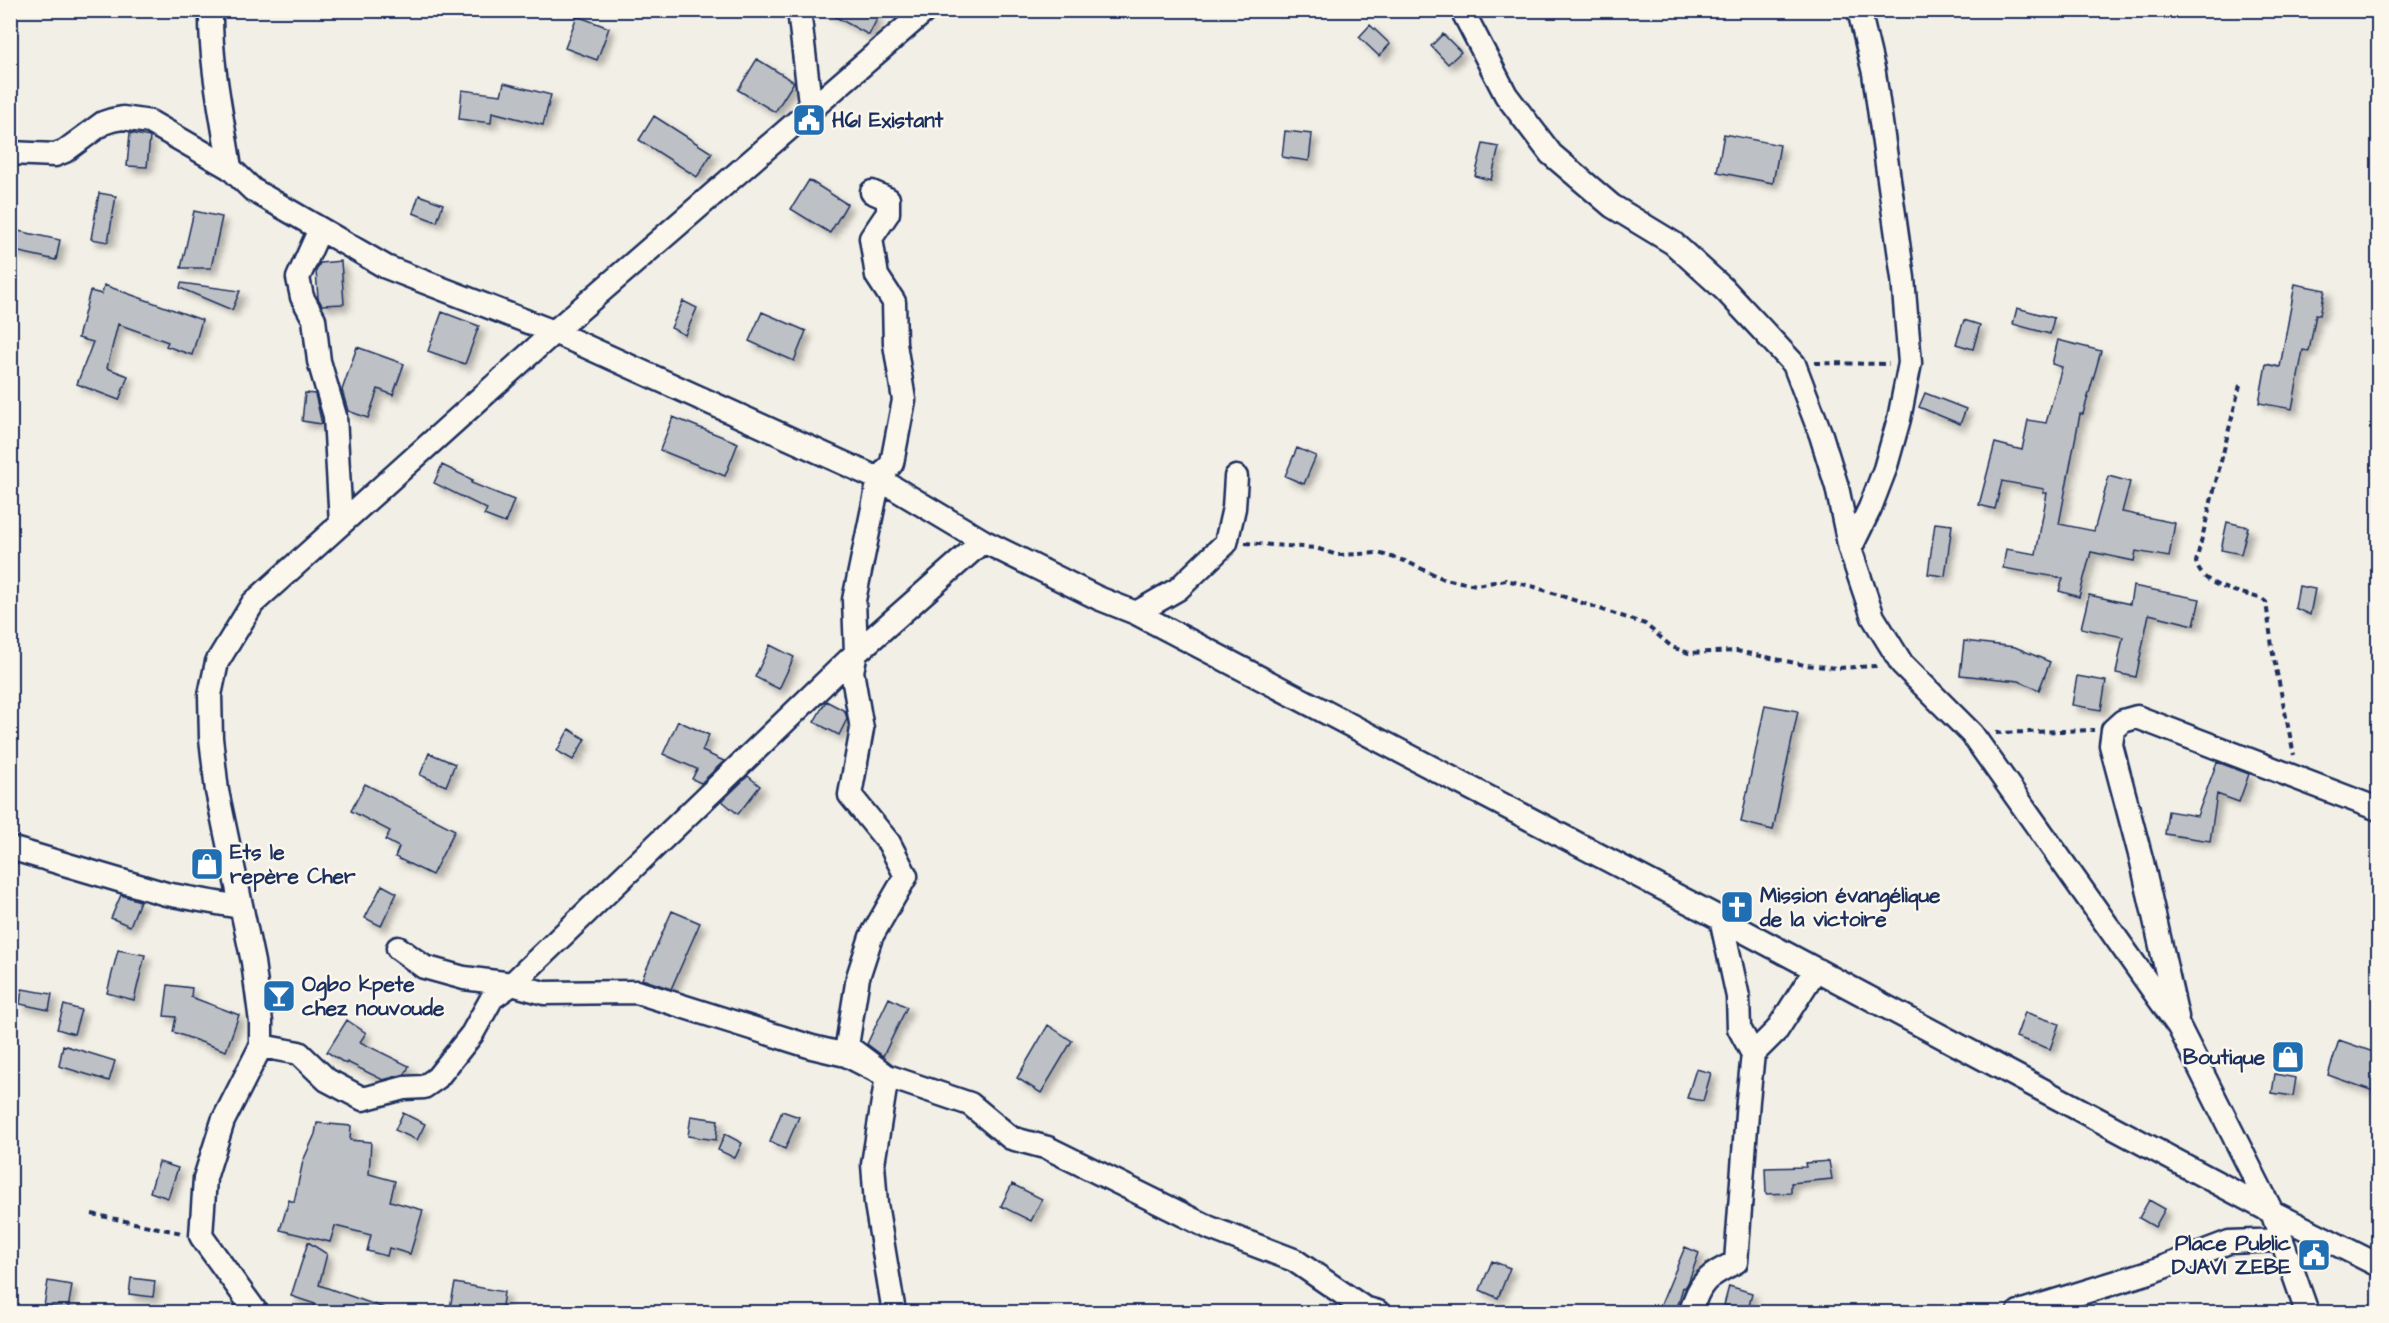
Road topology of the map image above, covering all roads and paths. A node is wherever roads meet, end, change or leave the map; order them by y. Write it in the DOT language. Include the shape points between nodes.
graph roads {
  1 [pos="211,10"];
  2 [pos="800,10"];
  3 [pos="926,10"];
  4 [pos="1462,10"];
  5 [pos="1859,10"];
  6 [pos="812,111"];
  7 [pos="10,153"];
  8 [pos="230,168"];
  9 [pos="873,192"];
  10 [pos="320,229"];
  11 [pos="554,332"];
  12 [pos="1910,363"];
  13 [pos="1794,364"];
  14 [pos="2240,385"];
  15 [pos="888,477"];
  16 [pos="1236,477"];
  17 [pos="341,524"];
  18 [pos="983,541"];
  19 [pos="1226,543"];
  20 [pos="1850,549"];
  21 [pos="1136,613"];
  22 [pos="856,653"];
  23 [pos="1902,664"];
  24 [pos="2113,730"];
  25 [pos="1972,734"];
  26 [pos="2299,779"];
  27 [pos="2379,809"];
  28 [pos="10,848"];
  29 [pos="240,907"];
  30 [pos="1721,919"];
  31 [pos="398,948"];
  32 [pos="1816,969"];
  33 [pos="512,984"];
  34 [pos="2179,1027"];
  35 [pos="261,1046"];
  36 [pos="1753,1054"];
  37 [pos="887,1076"];
  38 [pos="2272,1212"];
  39 [pos="92,1214"];
  40 [pos="201,1236"];
  41 [pos="2281,1240"];
  42 [pos="2379,1265"];
  43 [pos="256,1312"];
  44 [pos="894,1312"];
  45 [pos="1378,1312"];
  46 [pos="1691,1312"];
  47 [pos="2019,1312"];
  48 [pos="2307,1312"];
  1 -- 8 [label="street" via="218,96"];
  2 -- 6 [label="street"];
  3 -- 6 [label="street"];
  4 -- 13 [label="street" via="1506,95 1551,154 1612,207 1673,243 1725,290"];
  5 -- 12 [label="street" via="1874,73 1903,278"];
  6 -- 11 [label="street"];
  7 -- 8 [label="street" via="65,151 103,123 123,118 150,122"];
  8 -- 10 [label="street" via="253,190"];
  9 -- 15 [label="street" via="888,199 888,213 871,238 877,276 894,302 895,344 904,400"];
  10 -- 11 [label="street" via="386,267"];
  10 -- 17 [label="street" via="298,278 302,297 314,319 319,361 335,416"];
  11 -- 15 [label="street"];
  11 -- 17 [label="street"];
  12 -- 13 [label="path"];
  12 -- 20 [label="street" via="1885,469"];
  13 -- 20 [label="street" via="1837,487"];
  14 -- 26 [label="path" via="2196,562 2199,574 2208,582 2266,602"];
  15 -- 18 [label="street"];
  15 -- 22 [label="street" via="854,600"];
  16 -- 19 [label="street"];
  17 -- 29 [label="street" via="253,603 217,662 210,695 211,738 217,792"];
  18 -- 21 [label="street"];
  18 -- 22 [label="street"];
  19 -- 21 [label="street" via="1178,589"];
  19 -- 23 [label="path" via="1316,548 1337,555 1378,553 1444,579 1476,585 1506,580 1645,624 1672,647 1689,653 1737,651 1838,668"];
  20 -- 23 [label="street" via="1873,617"];
  21 -- 30 [label="street"];
  22 -- 33 [label="street"];
  22 -- 37 [label="street" via="852,671 862,729 850,795 888,843 906,876 871,937 858,977 847,1046"];
  23 -- 25 [label="street"];
  24 -- 25 [label="path"];
  24 -- 26 [label="street" via="2122,721 2137,717"];
  24 -- 34 [label="street" via="2111,745"];
  25 -- 34 [label="street"];
  26 -- 27 [label="street"];
  28 -- 29 [label="street" via="166,894"];
  29 -- 35 [label="street" via="253,962"];
  30 -- 32 [label="street"];
  30 -- 36 [label="street" via="1738,997 1739,1028"];
  31 -- 33 [label="street" via="424,967 464,978"];
  32 -- 36 [label="street" via="1777,1029"];
  32 -- 38 [label="street"];
  33 -- 35 [label="street" via="492,998 472,1034 437,1078 424,1087 363,1099 327,1080 299,1053"];
  33 -- 37 [label="street" via="544,993 637,992 846,1055"];
  34 -- 38 [label="street"];
  35 -- 40 [label="street" via="224,1121 205,1178"];
  36 -- 46 [label="street" via="1737,1262 1714,1273 1697,1290"];
  37 -- 44 [label="street" via="873,1164"];
  37 -- 45 [label="street" via="970,1104 1011,1138 1048,1148 1210,1228 1294,1260 1364,1308"];
  38 -- 41 [label="street"];
  38 -- 42 [label="street"];
  39 -- 40 [label="path"];
  40 -- 43 [label="street"];
  41 -- 47 [label="street" via="2229,1242 2153,1271"];
  41 -- 48 [label="street"];
}
